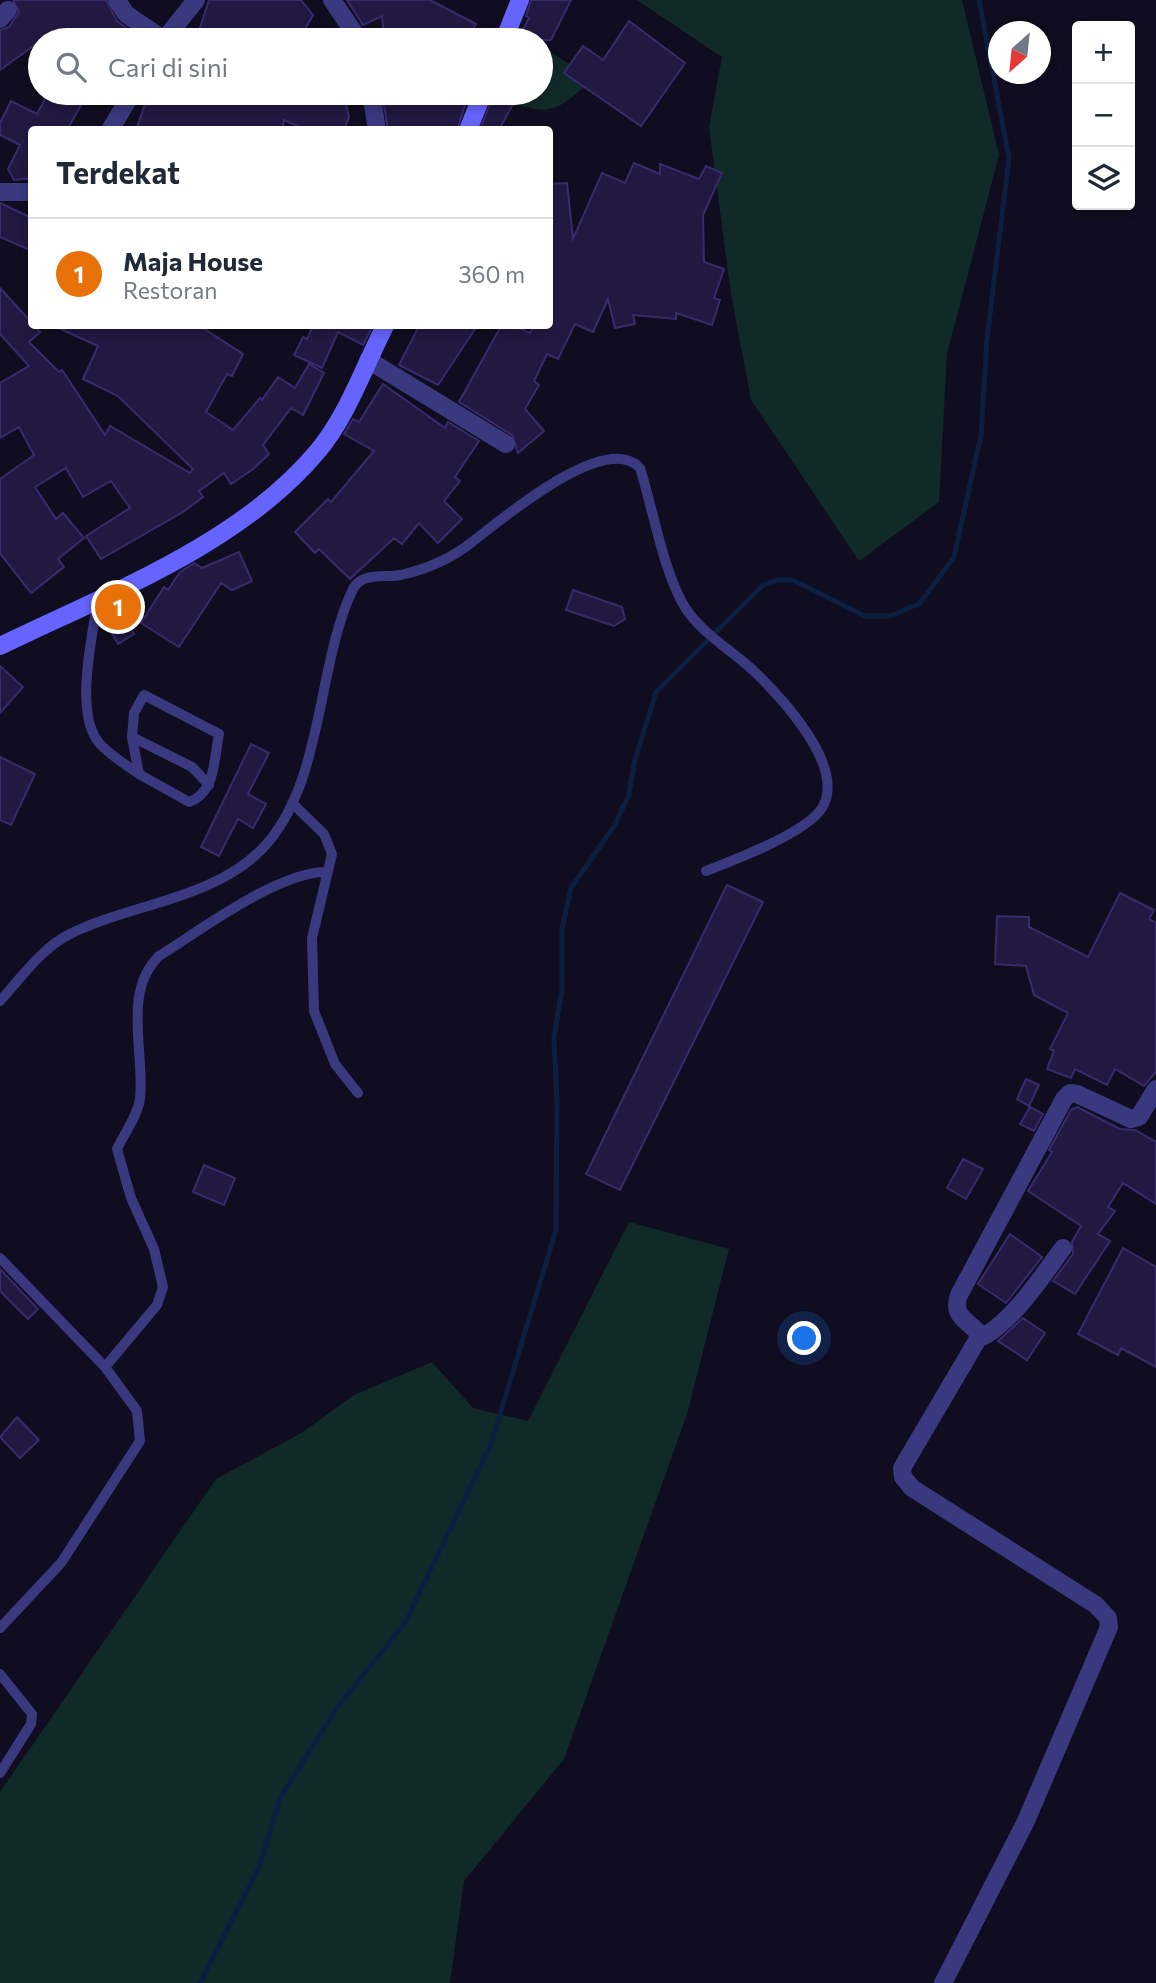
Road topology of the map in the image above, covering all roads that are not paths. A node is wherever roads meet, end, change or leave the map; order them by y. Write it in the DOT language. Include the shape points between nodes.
graph roads {
  1 [pos="117,0"];
  2 [pos="196,0"];
  3 [pos="332,0"];
  4 [pos="520,0"];
  5 [pos="146,28"];
  6 [pos="174,28"];
  7 [pos="351,28"];
  8 [pos="509,28"];
  9 [pos="125,105"];
  10 [pos="373,105"];
  11 [pos="478,105"];
  12 [pos="112,126"];
  13 [pos="376,126"];
  14 [pos="470,126"];
  15 [pos="0,192"];
  16 [pos="28,192"];
  17 [pos="384,329"];
  18 [pos="368,360"];
  19 [pos="506,444"];
  20 [pos="98,598"];
  21 [pos="0,646"];
  22 [pos="132,737"];
  23 [pos="139,775"];
  24 [pos="209,785"];
  25 [pos="292,803"];
  26 [pos="706,871"];
  27 [pos="327,872"];
  28 [pos="0,1001"];
  29 [pos="1156,1089"];
  30 [pos="358,1093"];
  31 [pos="1063,1248"];
  32 [pos="0,1258"];
  33 [pos="978,1339"];
  34 [pos="105,1367"];
  35 [pos="0,1628"];
  36 [pos="0,1674"];
  37 [pos="0,1773"];
  38 [pos="943,1983"];
  1 -- 5 [label="street" via="126,14"];
  2 -- 6 [label="street"];
  3 -- 7 [label="street"];
  4 -- 8 [label="main road"];
  9 -- 12 [label="street"];
  10 -- 13 [label="street"];
  11 -- 14 [label="main road"];
  15 -- 16 [label="street"];
  17 -- 18 [label="main road"];
  18 -- 19 [label="street"];
  18 -- 20 [label="main road" via="318,452 270,499 202,545"];
  20 -- 21 [label="main road"];
  20 -- 23 [label="lane" via="87,674 91,727 100,744"];
  22 -- 23 [label="lane"];
  22 -- 24 [label="lane" via="192,767"];
  22 -- 24 [label="lane" via="134,713 144,695 219,734"];
  23 -- 24 [label="lane" via="189,802 198,799"];
  25 -- 26 [label="lane" via="355,585 364,578 400,575 451,558 535,493 590,464 620,458 634,461 640,468 670,577 686,609 708,634 760,676 796,718 824,762 829,787 822,808 809,821 759,850"];
  25 -- 27 [label="lane" via="324,834 332,854"];
  25 -- 28 [label="lane" via="273,836 234,872 66,936"];
  27 -- 30 [label="lane" via="312,938 314,1011 335,1064"];
  27 -- 34 [label="lane" via="308,872 270,889 159,956 139,985 140,1101 117,1149 163,1287 157,1305"];
  29 -- 33 [label="street" via="1139,1117 1131,1119 1077,1094 1070,1093 1064,1100 955,1305 957,1313 978,1331"];
  31 -- 33 [label="street" via="1031,1290 990,1333"];
  32 -- 34 [label="lane"];
  33 -- 38 [label="street" via="904,1465 903,1477 912,1488 1097,1605 1110,1627 1026,1821"];
  34 -- 35 [label="lane" via="137,1411 140,1441 61,1563"];
  36 -- 37 [label="lane" via="33,1714"];
}
